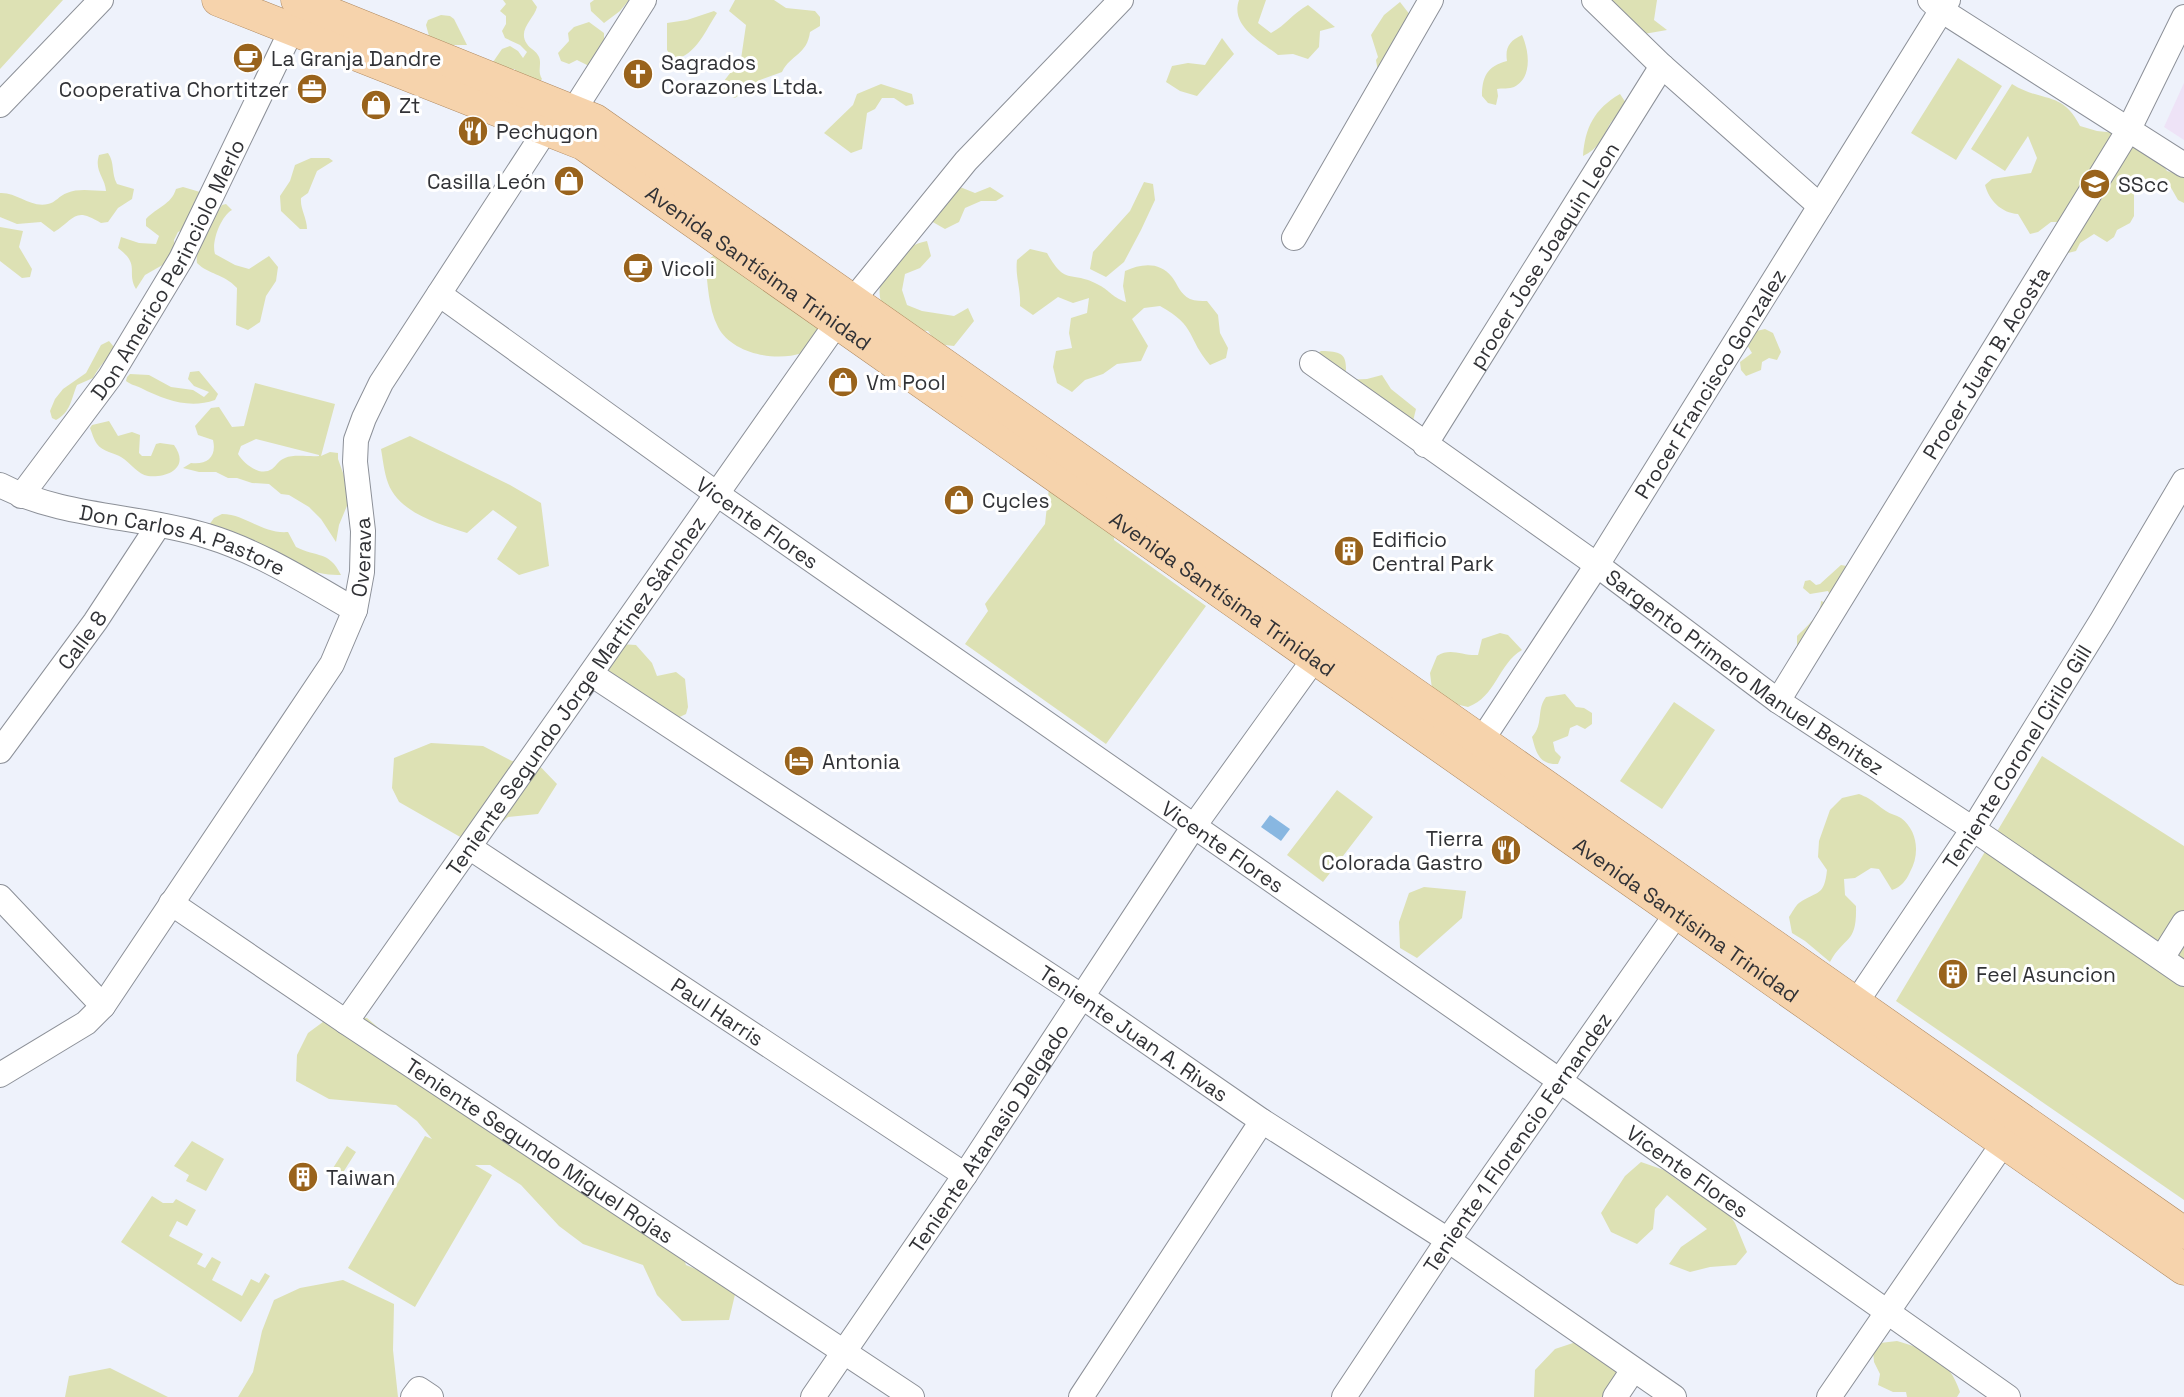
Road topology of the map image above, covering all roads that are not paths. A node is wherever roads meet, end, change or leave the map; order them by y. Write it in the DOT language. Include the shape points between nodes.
graph roads {
  1 [pos="101,0"];
  2 [pos="218,0"];
  3 [pos="644,0"];
  4 [pos="1121,0"];
  5 [pos="1431,0"];
  6 [pos="1594,0"];
  7 [pos="1940,3"];
  8 [pos="294,15"];
  9 [pos="2184,17"];
  10 [pos="1662,66"];
  11 [pos="0,105"];
  12 [pos="574,110"];
  13 [pos="547,128"];
  14 [pos="2129,131"];
  15 [pos="2184,165"];
  16 [pos="1820,206"];
  17 [pos="1294,238"];
  18 [pos="439,294"];
  19 [pos="845,311"];
  20 [pos="1312,363"];
  21 [pos="1425,445"];
  22 [pos="2184,481"];
  23 [pos="11,491"];
  24 [pos="717,494"];
  25 [pos="158,526"];
  26 [pos="1597,565"];
  27 [pos="355,610"];
  28 [pos="1323,647"];
  29 [pos="591,674"];
  30 [pos="1778,701"];
  31 [pos="0,751"];
  32 [pos="1473,752"];
  33 [pos="1194,826"];
  34 [pos="1973,829"];
  35 [pos="469,847"];
  36 [pos="0,897"];
  37 [pos="1685,901"];
  38 [pos="171,903"];
  39 [pos="2184,923"];
  40 [pos="2162,958"];
  41 [pos="2184,974"];
  42 [pos="1081,996"];
  43 [pos="103,1006"];
  44 [pos="1847,1015"];
  45 [pos="346,1022"];
  46 [pos="0,1075"];
  47 [pos="1560,1081"];
  48 [pos="1262,1121"];
  49 [pos="2012,1130"];
  50 [pos="965,1175"];
  51 [pos="2184,1233"];
  52 [pos="1448,1240"];
  53 [pos="2184,1269"];
  54 [pos="1887,1314"];
  55 [pos="842,1351"];
  56 [pos="1633,1370"];
  57 [pos="413,1397"];
  58 [pos="431,1397"];
  59 [pos="813,1397"];
  60 [pos="912,1397"];
  61 [pos="1082,1397"];
  62 [pos="1344,1397"];
  63 [pos="1615,1397"];
  64 [pos="1674,1397"];
  65 [pos="1829,1397"];
  66 [pos="2008,1397"];
  1 -- 11 [label="street"];
  2 -- 8 [label="main road, Avenida Santísima Trinidad"];
  3 -- 12 [label="street, Overava"];
  4 -- 19 [label="street, Teniente Segundo Jorge Martinez Sánchez" via="966,161"];
  5 -- 17 [label="street"];
  6 -- 10 [label="street"];
  7 -- 14 [label="street"];
  7 -- 16 [label="street, Procer Francisco Gonzalez"];
  8 -- 12 [label="main road, Avenida Santísima Trinidad"];
  8 -- 13 [label="main road, Avenida Santísima Trinidad"];
  8 -- 23 [label="street, Don Americo Perinciolo Merlo" via="181,259 110,377"];
  9 -- 14 [label="street, Procer Juan B. Acosta"];
  10 -- 16 [label="street"];
  10 -- 21 [label="street, procer Jose Joaquin Leon"];
  12 -- 13 [label="street, Overava"];
  12 -- 19 [label="main road, Avenida Santísima Trinidad" via="596,120"];
  13 -- 18 [label="street, Overava"];
  13 -- 19 [label="main road, Avenida Santísima Trinidad" via="583,144"];
  14 -- 15 [label="street"];
  14 -- 30 [label="street, Procer Juan B. Acosta"];
  16 -- 26 [label="street, Procer Francisco Gonzalez"];
  18 -- 24 [label="street, Vicente Flores"];
  18 -- 27 [label="street, Overava" via="381,383 356,440 363,531"];
  19 -- 24 [label="street, Teniente Segundo Jorge Martinez Sánchez"];
  19 -- 28 [label="main road, Avenida Santísima Trinidad"];
  20 -- 21 [label="street, Sargento Primero Manuel Benitez"];
  21 -- 26 [label="street, Sargento Primero Manuel Benitez"];
  22 -- 34 [label="street, Teniente Coronel Cirilo Gill"];
  23 -- 25 [label="street, Don Carlos A. Pastore" via="67,509"];
  24 -- 29 [label="street, Teniente Segundo Jorge Martinez Sánchez"];
  24 -- 33 [label="street, Vicente Flores"];
  25 -- 27 [label="street, Don Carlos A. Pastore" via="207,536 273,563"];
  25 -- 31 [label="street, Calle 8" via="95,622"];
  26 -- 30 [label="street, Sargento Primero Manuel Benitez"];
  26 -- 32 [label="street, Procer Francisco Gonzalez"];
  27 -- 38 [label="street, Overava" via="332,664"];
  28 -- 32 [label="main road, Avenida Santísima Trinidad"];
  28 -- 33 [label="street, Teniente Atanasio Delgado"];
  29 -- 35 [label="street, Teniente Segundo Jorge Martinez Sánchez"];
  29 -- 42 [label="street, Teniente Juan A. Rivas"];
  30 -- 34 [label="street, Sargento Primero Manuel Benitez"];
  32 -- 37 [label="main road, Avenida Santísima Trinidad"];
  33 -- 42 [label="street, Teniente Atanasio Delgado"];
  33 -- 47 [label="street, Vicente Flores"];
  34 -- 40 [label="street, Sargento Primero Manuel Benitez"];
  34 -- 44 [label="street, Teniente Coronel Cirilo Gill"];
  35 -- 45 [label="street, Teniente Segundo Jorge Martinez Sánchez"];
  35 -- 50 [label="street, Paul Harris"];
  36 -- 43 [label="street"];
  37 -- 44 [label="main road, Avenida Santísima Trinidad"];
  37 -- 47 [label="street, Teniente 1 Florencio Fernandez"];
  38 -- 43 [label="street, Overava"];
  38 -- 45 [label="street, Teniente Segundo Miguel Rojas"];
  39 -- 40 [label="street"];
  40 -- 41 [label="street, Sargento Primero Manuel Benitez"];
  42 -- 48 [label="street, Teniente Juan A. Rivas"];
  42 -- 50 [label="street, Teniente Atanasio Delgado"];
  43 -- 46 [label="street, Overava" via="86,1023"];
  44 -- 49 [label="main road, Avenida Santísima Trinidad"];
  45 -- 55 [label="street, Teniente Segundo Miguel Rojas"];
  47 -- 52 [label="street, Teniente 1 Florencio Fernandez"];
  47 -- 54 [label="street, Vicente Flores"];
  48 -- 52 [label="street, Teniente Juan A. Rivas"];
  48 -- 61 [label="street"];
  49 -- 51 [label="main road, Avenida Santísima Trinidad"];
  49 -- 53 [label="main road, Avenida Santísima Trinidad"];
  49 -- 54 [label="street"];
  50 -- 55 [label="street, Teniente Atanasio Delgado"];
  52 -- 56 [label="street, Teniente Juan A. Rivas"];
  52 -- 62 [label="street, Teniente 1 Florencio Fernandez"];
  54 -- 65 [label="street"];
  54 -- 66 [label="street, Vicente Flores"];
  55 -- 59 [label="street, Teniente Atanasio Delgado"];
  55 -- 60 [label="street, Teniente Segundo Miguel Rojas"];
  56 -- 63 [label="street"];
  56 -- 64 [label="street, Teniente Juan A. Rivas"];
  57 -- 58 [label="street" via="419,1389"];
}
